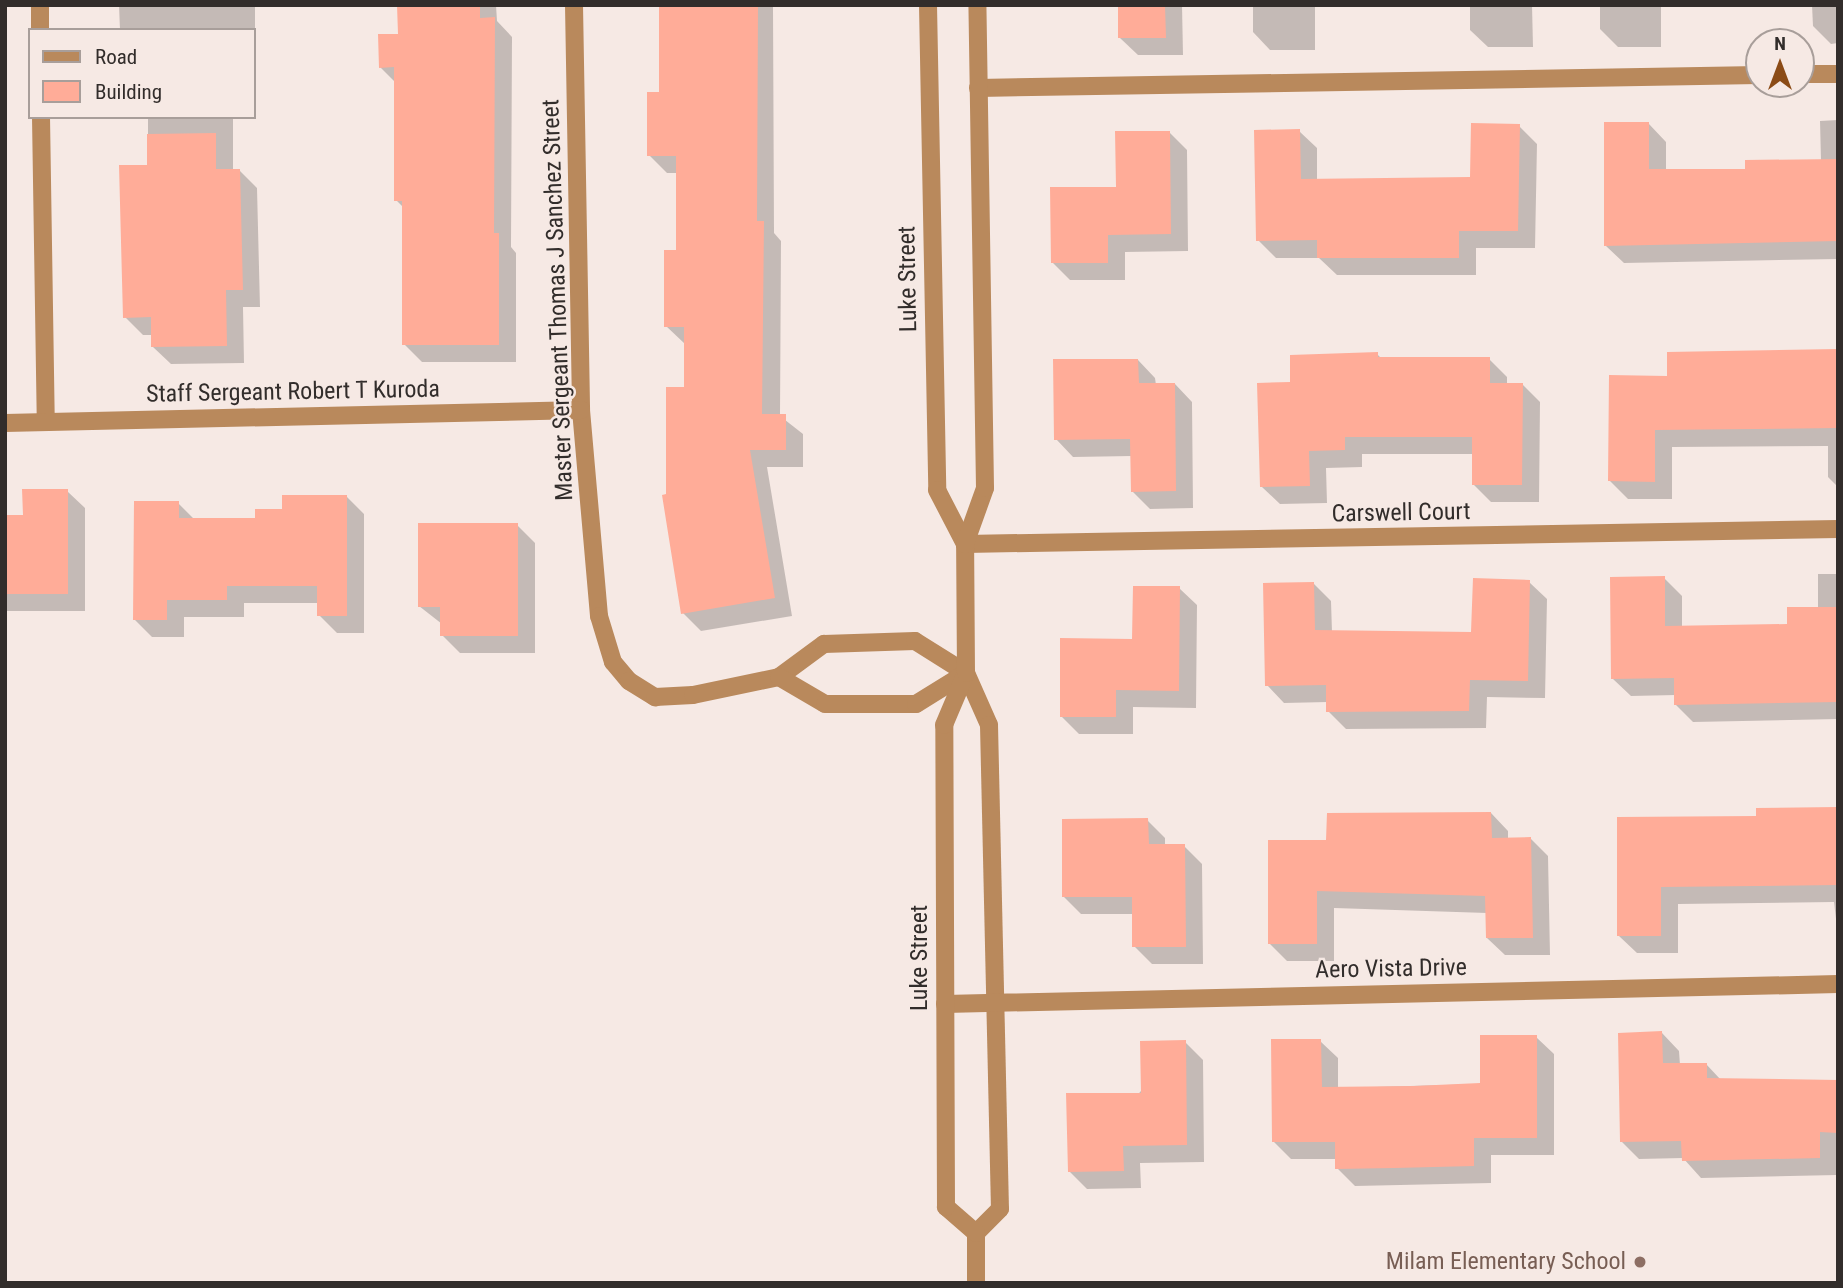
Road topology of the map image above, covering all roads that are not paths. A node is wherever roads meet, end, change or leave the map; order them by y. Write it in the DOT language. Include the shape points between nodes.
graph roads {
  1 [pos="40,5"];
  2 [pos="574,5"];
  3 [pos="928,5"];
  4 [pos="977,5"];
  5 [pos="40,28"];
  6 [pos="1815,74"];
  7 [pos="1838,74"];
  8 [pos="1745,75"];
  9 [pos="978,88"];
  10 [pos="41,119"];
  11 [pos="581,410"];
  12 [pos="46,422"];
  13 [pos="5,423"];
  14 [pos="1838,529"];
  15 [pos="965,544"];
  16 [pos="965,673"];
  17 [pos="779,677"];
  18 [pos="1838,984"];
  19 [pos="996,1002"];
  20 [pos="945,1004"];
  21 [pos="976,1233"];
  22 [pos="976,1283"];
  1 -- 5 [label="street"];
  2 -- 11 [label="street, Master Sergeant Thomas J Sanchez Street"];
  3 -- 15 [label="street, Luke Street" via="937,490"];
  4 -- 9 [label="street, Luke Street"];
  6 -- 7 [label="street"];
  8 -- 9 [label="street"];
  9 -- 15 [label="street, Luke Street" via="985,488"];
  10 -- 12 [label="street"];
  11 -- 12 [label="street, Staff Sergeant Robert T Kuroda"];
  11 -- 17 [label="street, Master Sergeant Thomas J Sanchez Street" via="599,616 613,662 629,681 655,697 693,695"];
  12 -- 13 [label="street, Staff Sergeant Robert T Kuroda"];
  14 -- 15 [label="street, Carswell Court"];
  15 -- 16 [label="street, Luke Street"];
  16 -- 17 [label="street" via="916,704 825,704"];
  16 -- 17 [label="street, Master Sergeant Thomas J Sanchez Street" via="915,641 824,644"];
  16 -- 19 [label="street, Luke Street" via="989,725"];
  16 -- 20 [label="street, Luke Street" via="944,725"];
  18 -- 19 [label="street, Aero Vista Drive"];
  19 -- 20 [label="street, Aero Vista Drive"];
  19 -- 21 [label="street, Luke Street" via="1000,1209"];
  20 -- 21 [label="street, Luke Street" via="946,1208"];
  21 -- 22 [label="street"];
}
